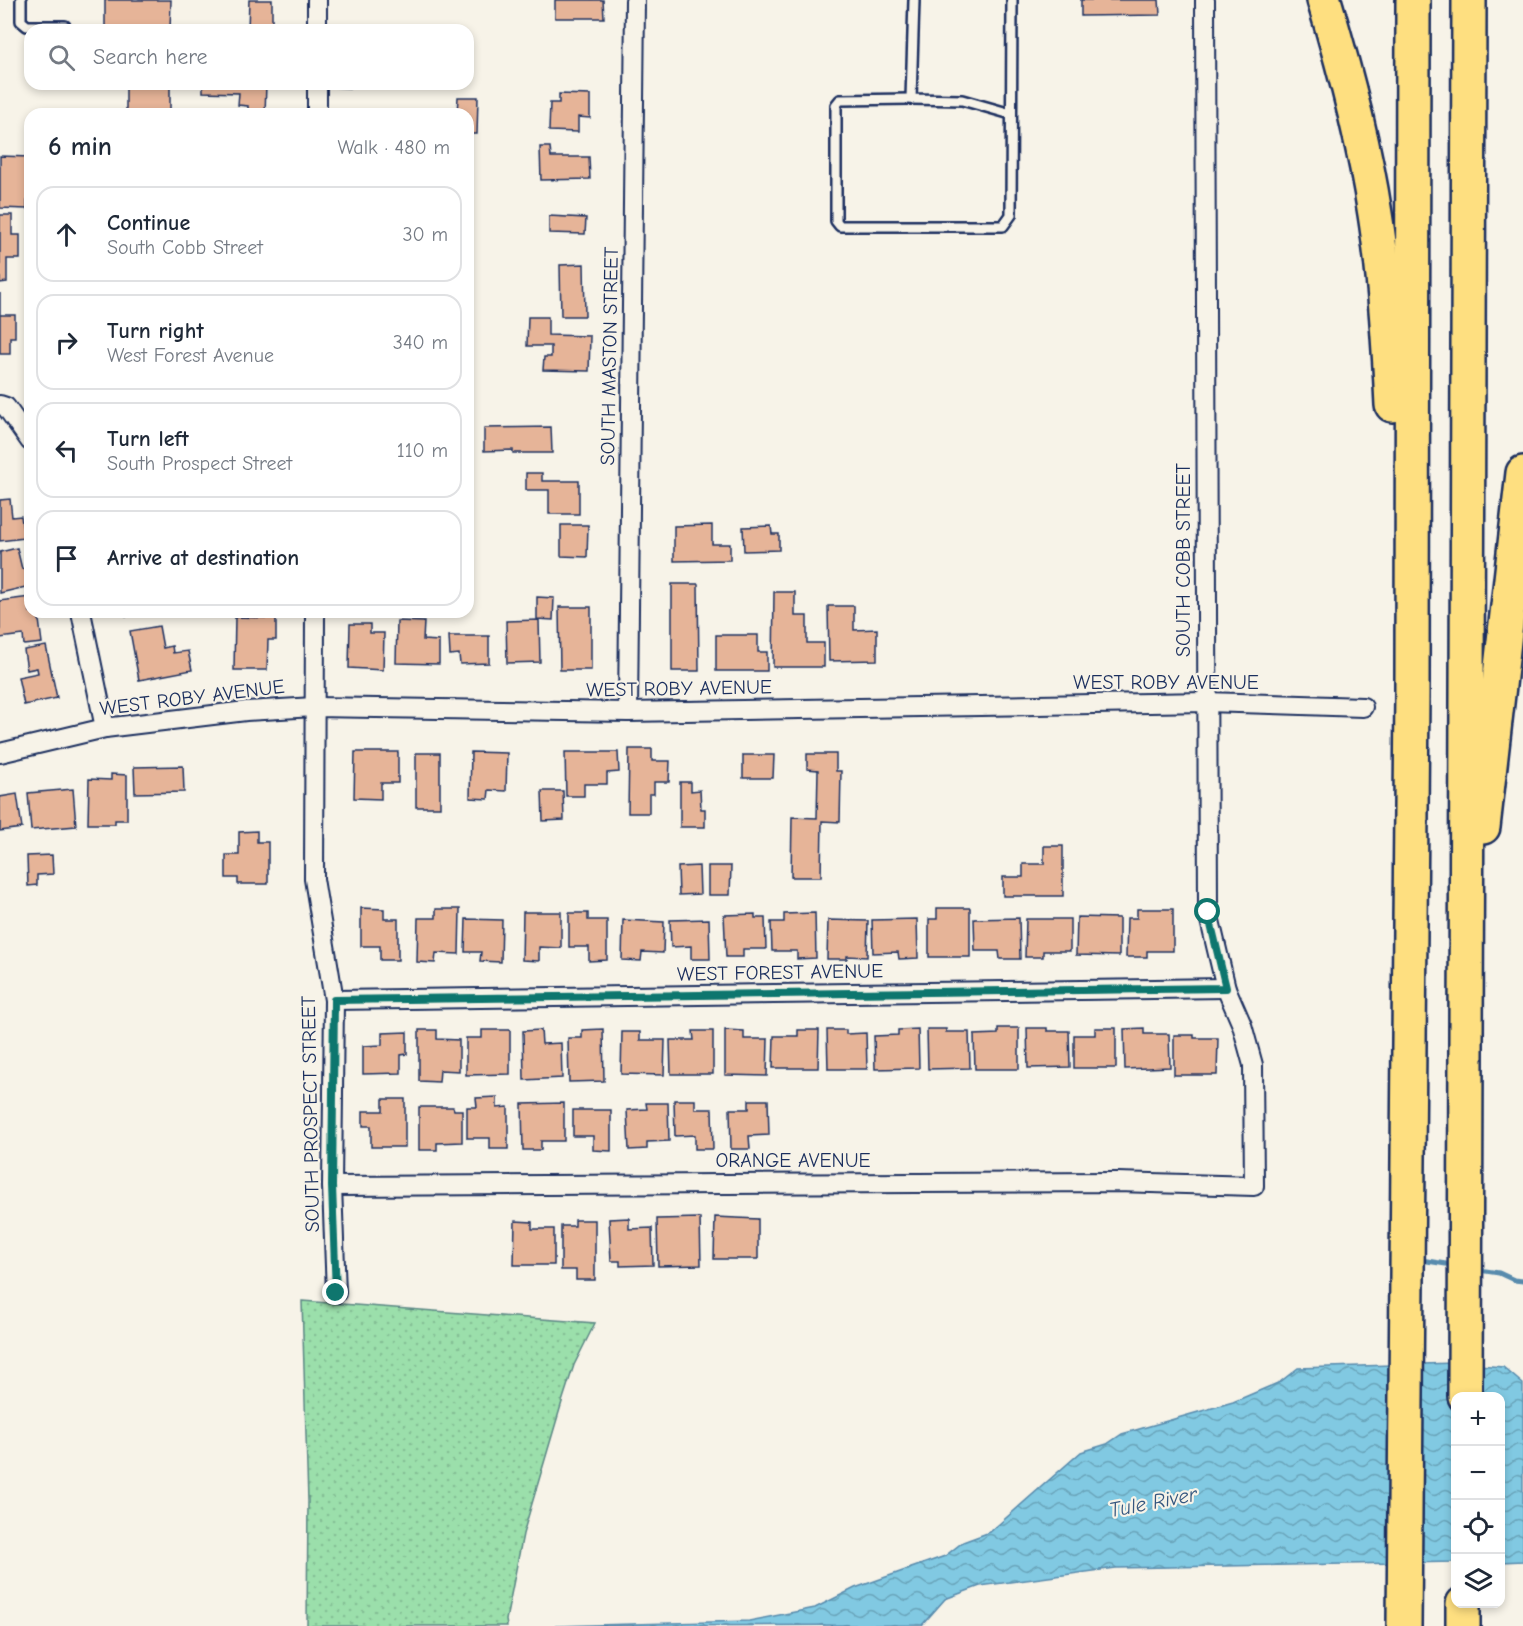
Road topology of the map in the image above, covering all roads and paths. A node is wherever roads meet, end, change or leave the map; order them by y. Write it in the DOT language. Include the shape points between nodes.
graph roads {
  1 [pos="21,0"];
  2 [pos="317,0"];
  3 [pos="635,0"];
  4 [pos="914,0"];
  5 [pos="1012,0"];
  6 [pos="1204,0"];
  7 [pos="1324,0"];
  8 [pos="1413,0"];
  9 [pos="1469,0"];
  10 [pos="25,24"];
  11 [pos="317,24"];
  12 [pos="317,90"];
  13 [pos="912,99"];
  14 [pos="317,108"];
  15 [pos="1011,114"];
  16 [pos="0,405"];
  17 [pos="24,432"];
  18 [pos="1523,473"];
  19 [pos="82,618"];
  20 [pos="315,618"];
  21 [pos="1412,693"];
  22 [pos="1206,702"];
  23 [pos="314,707"];
  24 [pos="1363,707"];
  25 [pos="628,712"];
  26 [pos="105,728"];
  27 [pos="0,753"];
  28 [pos="1466,935"];
  29 [pos="1226,988"];
  30 [pos="334,1000"];
  31 [pos="332,1186"];
  32 [pos="1254,1186"];
  33 [pos="336,1293"];
  34 [pos="1466,1392"];
  35 [pos="1463,1608"];
  36 [pos="1404,1626"];
  37 [pos="1463,1626"];
  1 -- 10 [label="lane" via="21,21"];
  2 -- 11 [label="street"];
  3 -- 25 [label="street, SOUTH MASTON STREET"];
  4 -- 13 [label="lane"];
  5 -- 15 [label="lane"];
  6 -- 22 [label="street, SOUTH COBB STREET"];
  7 -- 21 [label="highway" via="1356,111 1380,247"];
  8 -- 21 [label="highway"];
  9 -- 28 [label="highway"];
  12 -- 14 [label="street"];
  13 -- 15 [label="lane" via="962,100"];
  13 -- 15 [label="lane" via="840,100 836,105 836,221 840,226 1003,226 1011,215"];
  16 -- 17 [label="street" via="6,407"];
  18 -- 28 [label="highway" via="1488,798"];
  19 -- 26 [label="street"];
  20 -- 23 [label="street, SOUTH PROSPECT STREET"];
  21 -- 36 [label="highway"];
  22 -- 24 [label="street, WEST ROBY AVENUE"];
  22 -- 25 [label="street, WEST ROBY AVENUE"];
  22 -- 29 [label="street, SOUTH COBB STREET" via="1208,912"];
  23 -- 25 [label="street, WEST ROBY AVENUE"];
  23 -- 26 [label="street, WEST ROBY AVENUE"];
  23 -- 30 [label="street, SOUTH PROSPECT STREET" via="314,879"];
  26 -- 27 [label="street, WEST ROBY AVENUE"];
  28 -- 34 [label="highway"];
  29 -- 30 [label="street, WEST FOREST AVENUE"];
  29 -- 32 [label="street, SOUTH COBB STREET" via="1253,1065"];
  30 -- 31 [label="street, SOUTH PROSPECT STREET"];
  31 -- 32 [label="street, ORANGE AVENUE" via="1094,1182"];
  31 -- 33 [label="street, SOUTH PROSPECT STREET"];
  35 -- 37 [label="highway"];
}
